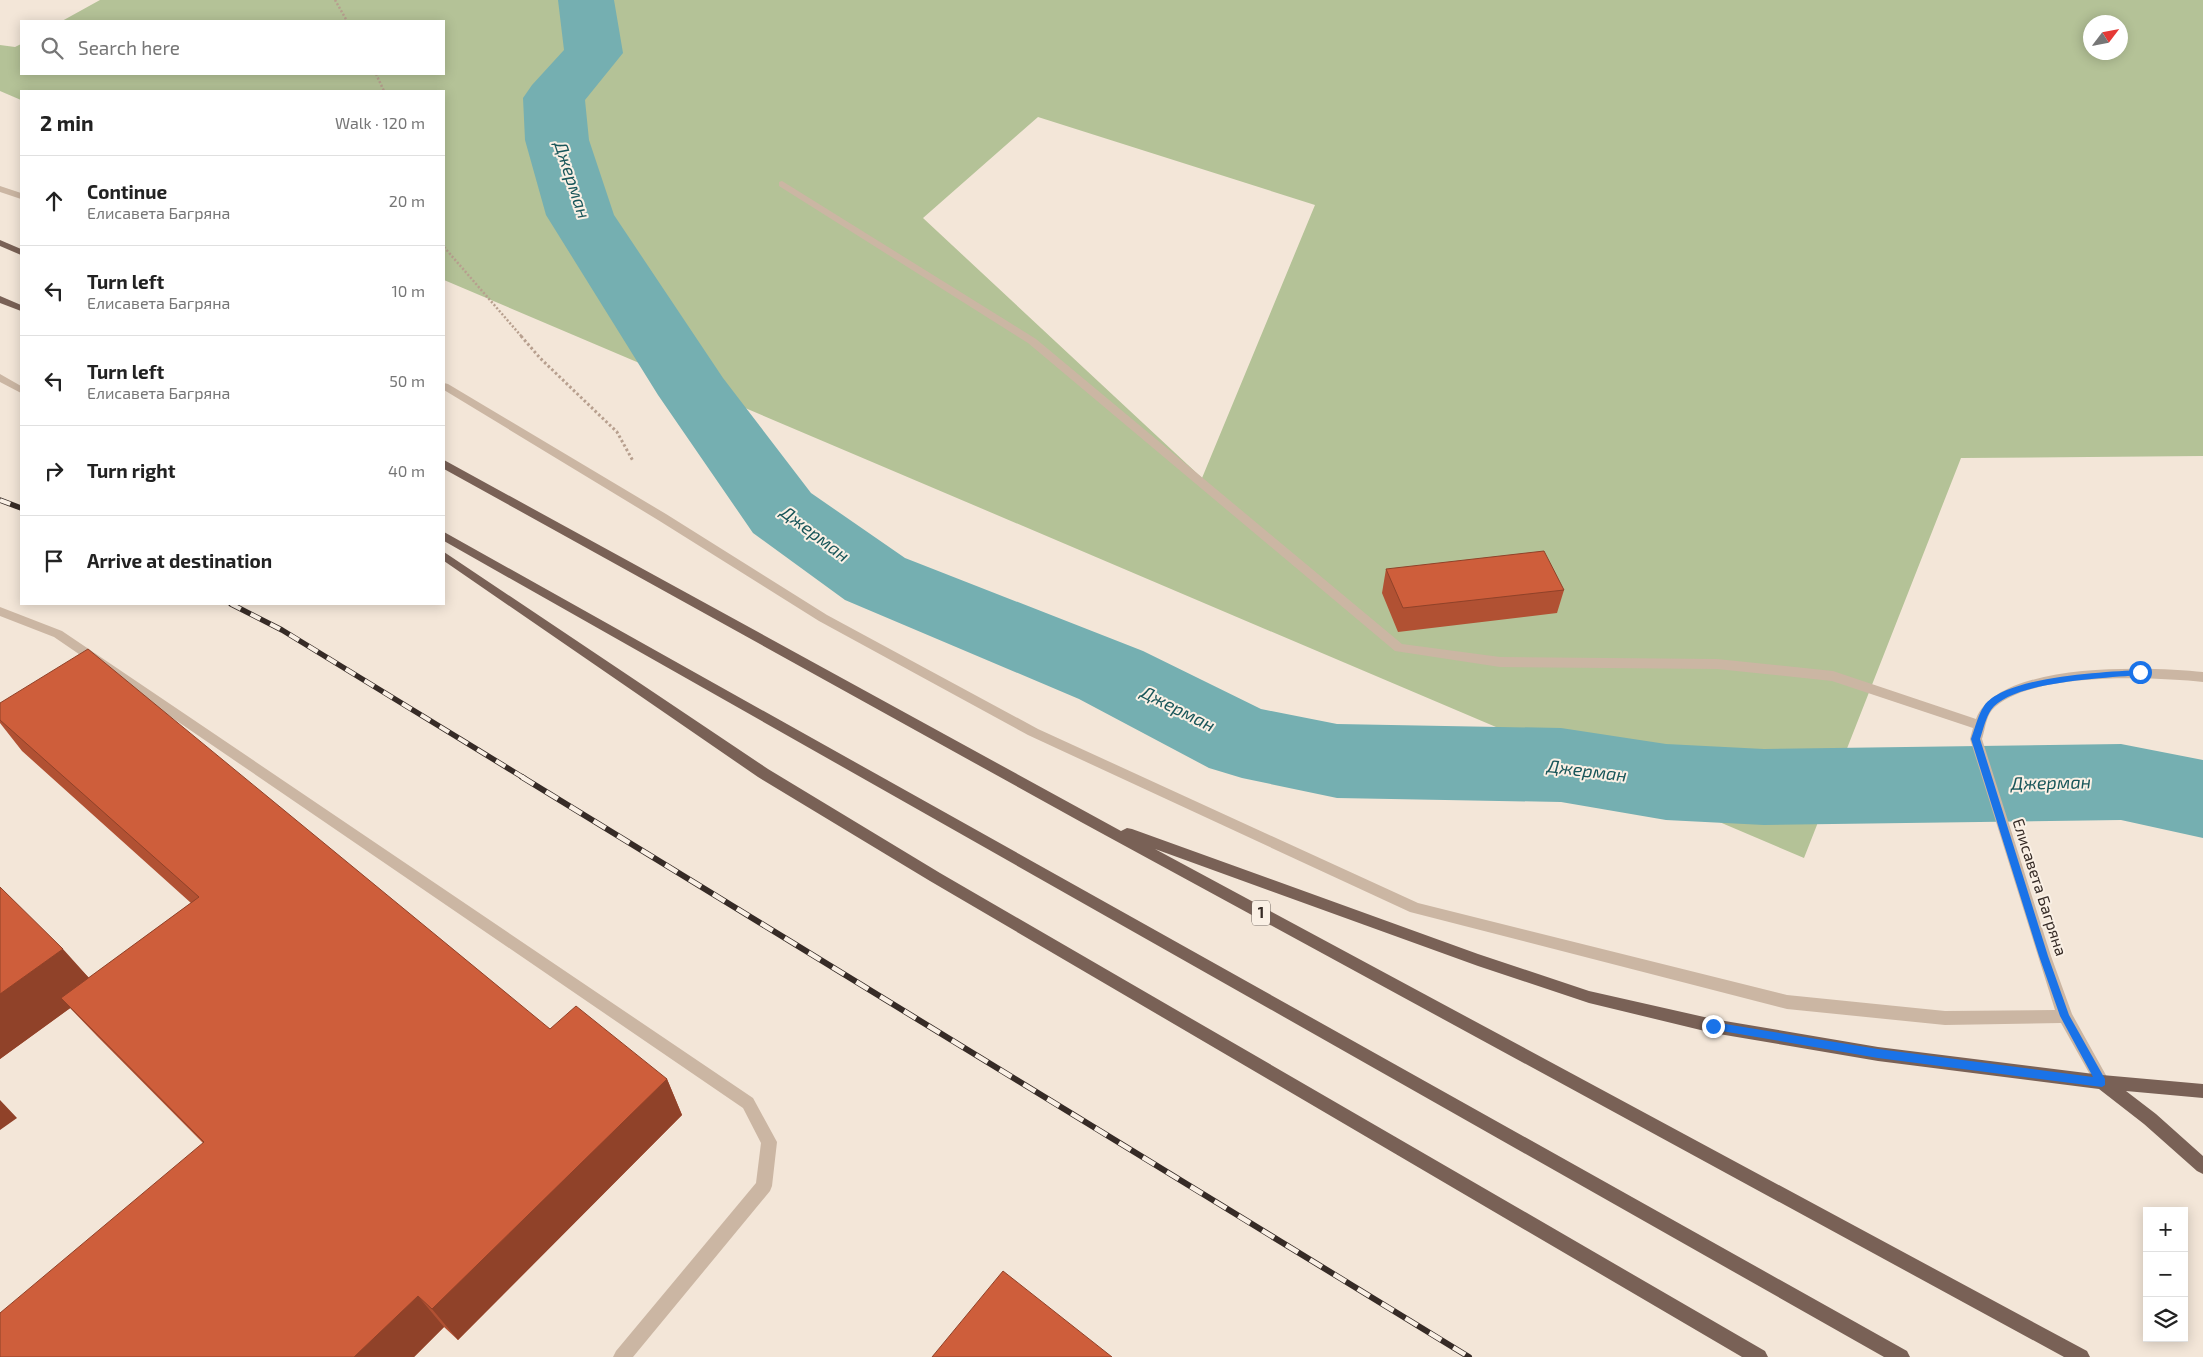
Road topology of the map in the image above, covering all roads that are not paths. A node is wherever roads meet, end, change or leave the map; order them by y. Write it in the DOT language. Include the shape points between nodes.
graph roads {
  1 [pos="782,184"];
  2 [pos="0,189"];
  3 [pos="20,196"];
  4 [pos="0,243"];
  5 [pos="20,252"];
  6 [pos="0,299"];
  7 [pos="20,308"];
  8 [pos="0,377"];
  9 [pos="445,387"];
  10 [pos="20,389"];
  11 [pos="445,465"];
  12 [pos="445,537"];
  13 [pos="445,557"];
  14 [pos="0,611"];
  15 [pos="2203,676"];
  16 [pos="1978,732"];
  17 [pos="1086,818"];
  18 [pos="2065,1016"];
  19 [pos="2102,1082"];
  20 [pos="2203,1091"];
  21 [pos="2203,1166"];
  22 [pos="622,1357"];
  23 [pos="1759,1357"];
  24 [pos="1901,1357"];
  25 [pos="2081,1357"];
  1 -- 16 [label="street" via="1032,341 1399,648 1500,662 1717,664 1833,676"];
  2 -- 3 [label="street"];
  4 -- 5 [label="main road"];
  6 -- 7 [label="main road"];
  8 -- 10 [label="street"];
  9 -- 18 [label="street" via="823,618 1033,732 1415,908 1787,1002 1945,1018"];
  11 -- 17 [label="main road, 1"];
  12 -- 24 [label="main road"];
  13 -- 23 [label="main road" via="763,773"];
  14 -- 22 [label="street" via="58,634 748,1103 769,1142 764,1186"];
  15 -- 16 [label="street" via="2140,672 2044,682 2010,692 1988,707"];
  16 -- 18 [label="street, Елисавета Багряна" via="2044,956"];
  17 -- 19 [label="main road" via="1589,997 1713,1026 1878,1054"];
  17 -- 25 [label="main road, 1"];
  18 -- 19 [label="street, Елисавета Багряна"];
  19 -- 20 [label="main road"];
  19 -- 21 [label="main road" via="2150,1118"];
}
